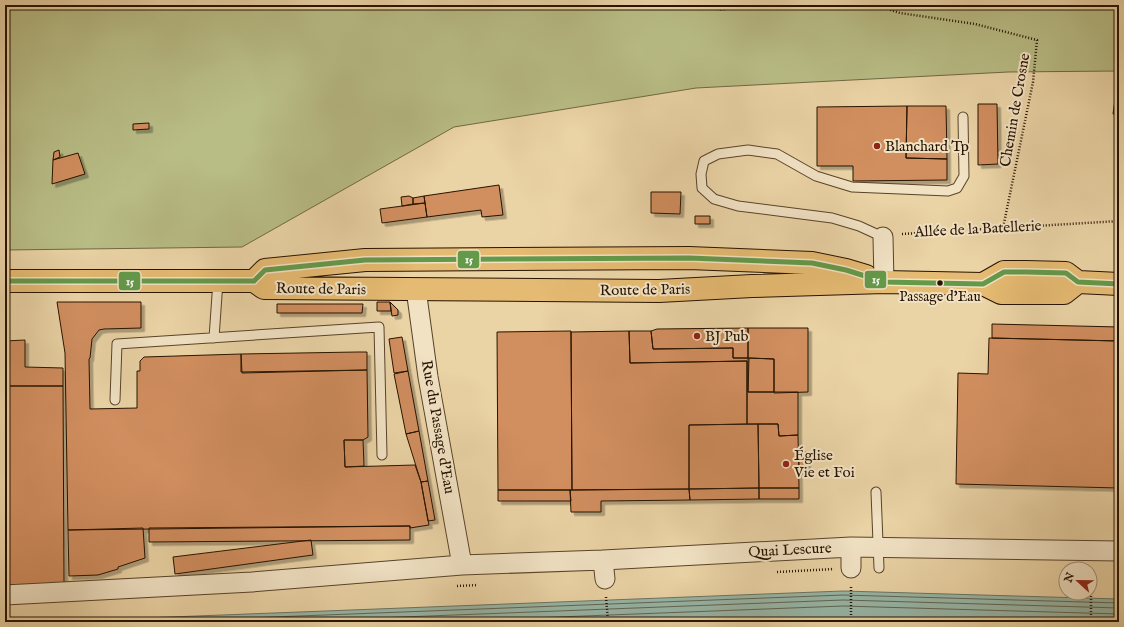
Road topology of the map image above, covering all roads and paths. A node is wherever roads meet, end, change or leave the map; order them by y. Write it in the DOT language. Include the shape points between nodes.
graph roads {
  1 [pos="694,5"];
  2 [pos="732,5"];
  3 [pos="876,5"];
  4 [pos="963,117"];
  5 [pos="1119,221"];
  6 [pos="1003,228"];
  7 [pos="883,237"];
  8 [pos="412,259"];
  9 [pos="5,280"];
  10 [pos="254,280"];
  11 [pos="218,281"];
  12 [pos="884,282"];
  13 [pos="1119,284"];
  14 [pos="416,289"];
  15 [pos="214,338"];
  16 [pos="115,400"];
  17 [pos="382,455"];
  18 [pos="876,492"];
  19 [pos="851,547"];
  20 [pos="878,548"];
  21 [pos="1119,551"];
  22 [pos="1092,559"];
  23 [pos="602,560"];
  24 [pos="462,565"];
  25 [pos="851,568"];
  26 [pos="879,568"];
  27 [pos="772,572"];
  28 [pos="605,579"];
  29 [pos="481,585"];
  30 [pos="450,587"];
  31 [pos="5,595"];
  32 [pos="1091,617"];
  33 [pos="851,621"];
  34 [pos="608,622"];
  1 -- 2 [label="path" via="724,10"];
  3 -- 6 [label="path, Chemin de Crosne" via="900,13 975,24 1038,40 1033,82"];
  4 -- 7 [label="lane" via="964,176 957,188 948,191 852,187 816,176 777,154 748,150 718,154 704,161 701,174 702,188 714,199 738,206 832,218"];
  5 -- 6 [label="path, Allée de la Batellerie"];
  6 -- 7 [label="path, Allée de la Batellerie"];
  7 -- 12 [label="street"];
  8 -- 10 [label="main road, Route de Paris" via="365,260 265,270"];
  8 -- 12 [label="main road, Route de Paris" via="681,258 812,263"];
  8 -- 14 [label="main road"];
  9 -- 11 [label="main road"];
  10 -- 11 [label="main road"];
  10 -- 14 [label="main road, Route de Paris" via="264,288"];
  11 -- 15 [label="lane"];
  12 -- 13 [label="main road, Route de Paris" via="983,284 1004,272 1066,273 1078,282"];
  12 -- 14 [label="main road, Route de Paris" via="659,292"];
  14 -- 24 [label="street, Rue du Passage d'Eau" via="428,377"];
  15 -- 16 [label="lane" via="117,344"];
  15 -- 17 [label="lane" via="379,327"];
  18 -- 20 [label="lane"];
  19 -- 20 [label="street, Quai Lescure"];
  19 -- 23 [label="street, Quai Lescure"];
  19 -- 25 [label="street"];
  20 -- 22 [label="street, Quai Lescure"];
  20 -- 26 [label="lane"];
  21 -- 22 [label="street, Quai Lescure"];
  22 -- 32 [label="path"];
  23 -- 24 [label="street, Quai Lescure"];
  23 -- 28 [label="street"];
  24 -- 31 [label="street, Quai Lescure" via="252,582"];
  25 -- 27 [label="path"];
  25 -- 33 [label="path"];
  28 -- 34 [label="path"];
  29 -- 30 [label="path"];
}
